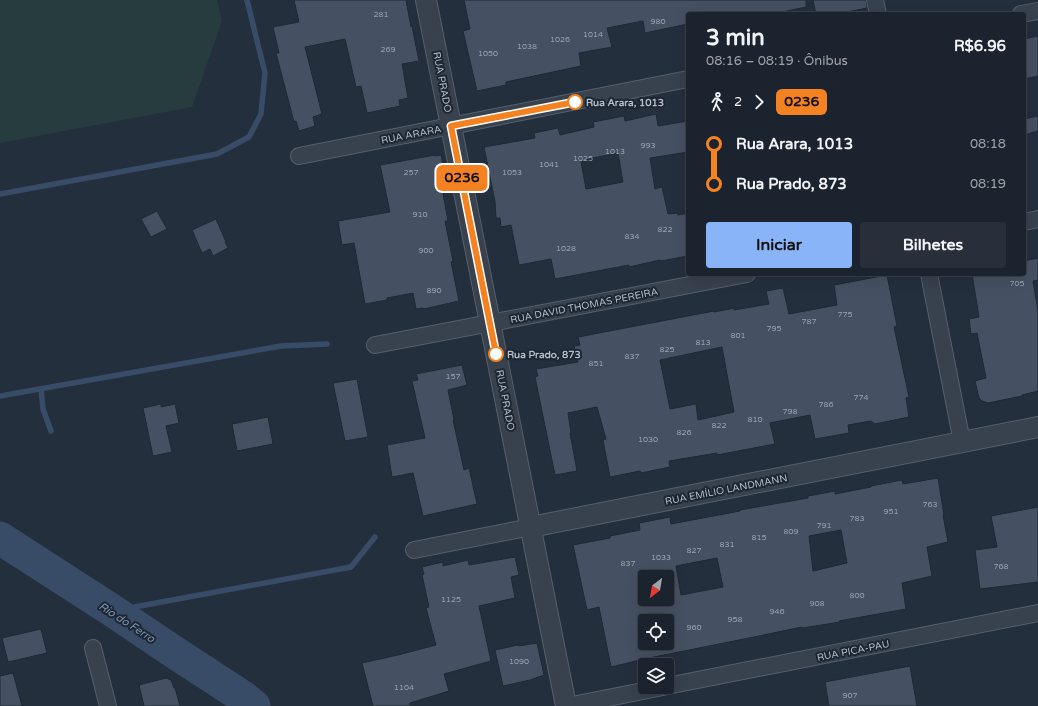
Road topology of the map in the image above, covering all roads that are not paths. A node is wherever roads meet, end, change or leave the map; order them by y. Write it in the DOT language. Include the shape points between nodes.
graph roads {
  1 [pos="426,0"];
  2 [pos="876,0"];
  3 [pos="1038,11"];
  4 [pos="878,12"];
  5 [pos="1026,13"];
  6 [pos="686,79"];
  7 [pos="451,126"];
  8 [pos="299,156"];
  9 [pos="1038,219"];
  10 [pos="1026,222"];
  11 [pos="737,276"];
  12 [pos="929,276"];
  13 [pos="490,323"];
  14 [pos="375,345"];
  15 [pos="1038,427"];
  16 [pos="962,442"];
  17 [pos="531,527"];
  18 [pos="414,550"];
  19 [pos="1038,613"];
  20 [pos="92,648"];
  21 [pos="674,685"];
  22 [pos="638,692"];
  23 [pos="108,706"];
  24 [pos="566,706"];
  1 -- 7 [label="street, RUA PRADO"];
  2 -- 4 [label="street"];
  3 -- 5 [label="street"];
  6 -- 7 [label="street, RUA ARARA"];
  7 -- 8 [label="street, RUA ARARA"];
  7 -- 13 [label="street, RUA PRADO"];
  9 -- 10 [label="street"];
  11 -- 13 [label="street, RUA DAVID THOMAS PEREIRA"];
  12 -- 16 [label="street"];
  13 -- 14 [label="street, RUA DAVID THOMAS PEREIRA"];
  13 -- 17 [label="street, RUA PRADO"];
  15 -- 16 [label="street, RUA EMÍLIO LANDMANN"];
  16 -- 17 [label="street, RUA EMÍLIO LANDMANN"];
  17 -- 18 [label="street, RUA EMÍLIO LANDMANN"];
  17 -- 24 [label="street, RUA PRADO"];
  19 -- 21 [label="street, RUA PICA-PAU"];
  20 -- 23 [label="street"];
  22 -- 24 [label="street"];
}
